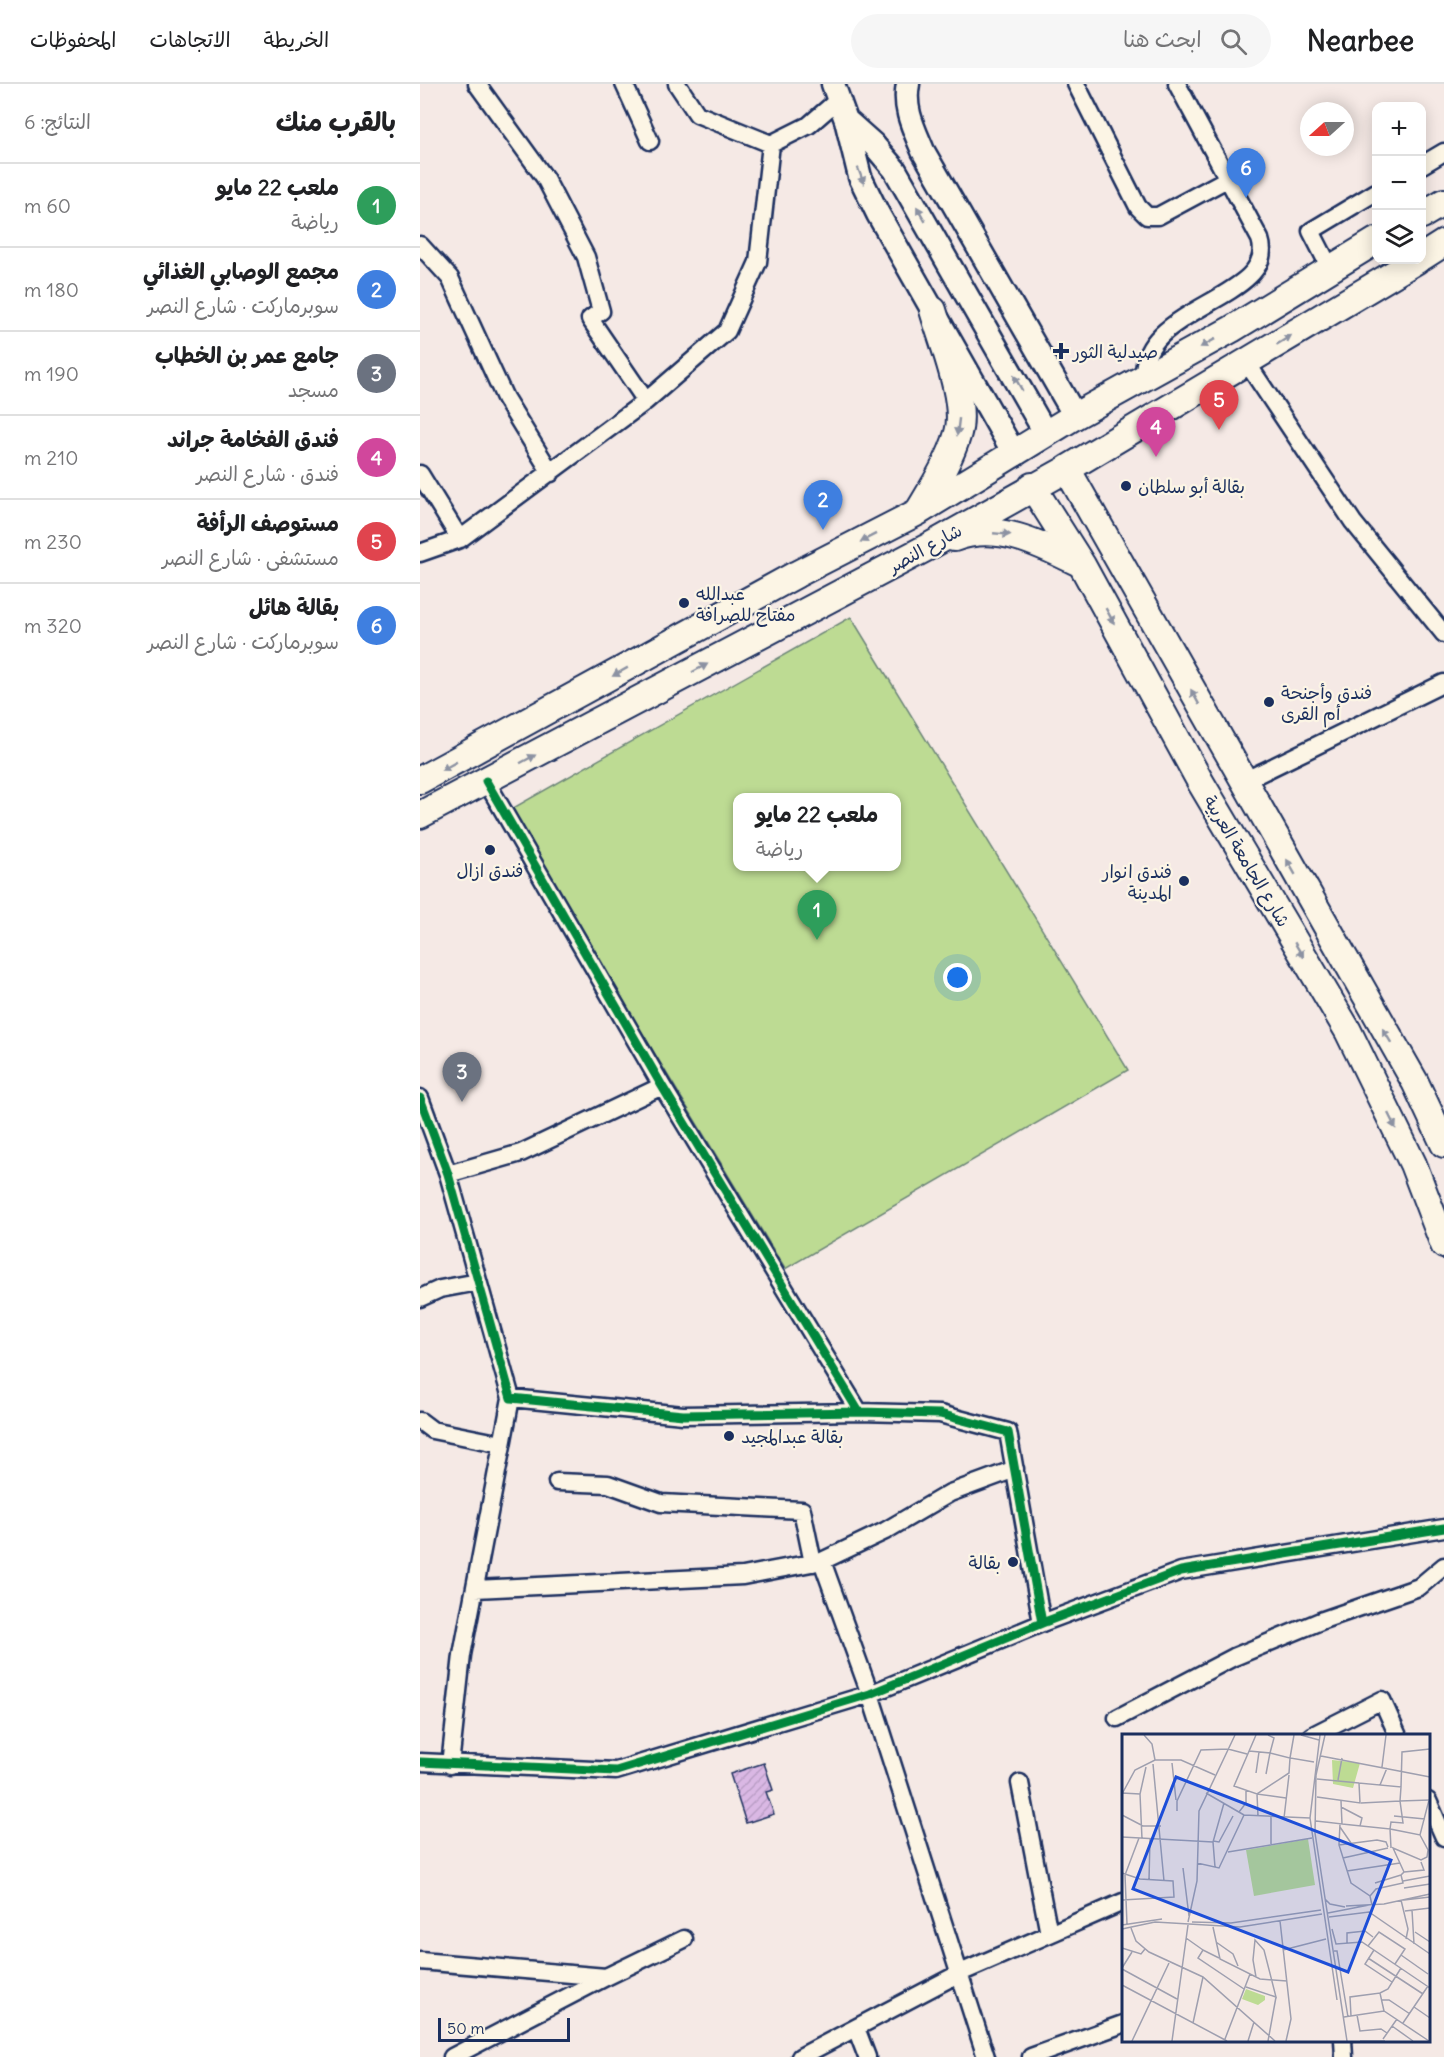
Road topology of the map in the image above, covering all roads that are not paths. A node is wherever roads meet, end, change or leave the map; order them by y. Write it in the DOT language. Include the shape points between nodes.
graph roads {
  1 [pos="477,84"];
  2 [pos="624,84"];
  3 [pos="677,84"];
  4 [pos="908,84"];
  5 [pos="1076,84"];
  6 [pos="1177,84"];
  7 [pos="839,101"];
  8 [pos="650,141"];
  9 [pos="771,144"];
  10 [pos="1444,152"];
  11 [pos="1426,163"];
  12 [pos="1227,178"];
  13 [pos="1372,195"];
  14 [pos="1444,202"];
  15 [pos="1426,213"];
  16 [pos="1444,243"];
  17 [pos="1372,244"];
  18 [pos="420,245"];
  19 [pos="1426,254"];
  20 [pos="1376,264"];
  21 [pos="1407,266"];
  22 [pos="1330,270"];
  23 [pos="1350,299"];
  24 [pos="933,310"];
  25 [pos="1247,363"];
  26 [pos="1145,378"];
  27 [pos="646,401"];
  28 [pos="1075,416"];
  29 [pos="1047,434"];
  30 [pos="1015,455"];
  31 [pos="1089,456"];
  32 [pos="1067,469"];
  33 [pos="551,472"];
  34 [pos="420,474"];
  35 [pos="1032,486"];
  36 [pos="918,512"];
  37 [pos="460,539"];
  38 [pos="926,548"];
  39 [pos="1112,550"];
  40 [pos="420,553"];
  41 [pos="819,563"];
  42 [pos="1082,565"];
  43 [pos="778,585"];
  44 [pos="839,595"];
  45 [pos="795,618"];
  46 [pos="1444,634"];
  47 [pos="1444,683"];
  48 [pos="420,780"];
  49 [pos="486,781"];
  50 [pos="1242,782"];
  51 [pos="420,815"];
  52 [pos="662,1086"];
  53 [pos="420,1098"];
  54 [pos="1444,1144"];
  55 [pos="448,1174"];
  56 [pos="1444,1245"];
  57 [pos="478,1282"];
  58 [pos="420,1298"];
  59 [pos="511,1398"];
  60 [pos="859,1412"];
  61 [pos="420,1420"];
  62 [pos="502,1444"];
  63 [pos="1015,1469"];
  64 [pos="557,1482"];
  65 [pos="1444,1528"];
  66 [pos="818,1562"];
  67 [pos="1444,1566"];
  68 [pos="475,1589"];
  69 [pos="1042,1623"];
  70 [pos="870,1694"];
  71 [pos="1117,1718"];
  72 [pos="1315,1734"];
  73 [pos="1397,1734"];
  74 [pos="420,1762"];
  75 [pos="450,1765"];
  76 [pos="1020,1783"];
  77 [pos="1429,1803"];
  78 [pos="1444,1837"];
  79 [pos="1122,1902"];
  80 [pos="1049,1934"];
  81 [pos="684,1939"];
  82 [pos="420,1961"];
  83 [pos="960,1973"];
  84 [pos="606,1977"];
  85 [pos="1122,2024"];
  86 [pos="856,2028"];
  87 [pos="1343,2042"];
  88 [pos="452,2057"];
  89 [pos="800,2057"];
  90 [pos="867,2057"];
  91 [pos="986,2057"];
  92 [pos="1031,2057"];
  93 [pos="1344,2057"];
  1 -- 27 [label="street" via="545,178 586,257 601,311 590,319"];
  2 -- 8 [label="street"];
  3 -- 9 [label="street" via="697,114"];
  4 -- 28 [label="street" via="908,112 924,151"];
  5 -- 12 [label="street" via="1138,207 1147,216 1158,216"];
  6 -- 12 [label="street"];
  7 -- 9 [label="street" via="809,125"];
  7 -- 24 [label="street, one-way" via="864,185"];
  29 -- 7 [label="street, one-way" via="895,170"];
  9 -- 27 [label="street" via="758,262 727,331"];
  10 -- 11 [label="street"];
  12 -- 26 [label="street" via="1260,239 1261,260 1246,279 1156,338 1146,354"];
  13 -- 22 [label="street" via="1311,231"];
  14 -- 15 [label="main road"];
  16 -- 19 [label="main road"];
  17 -- 22 [label="main road, شارع النصر"];
  18 -- 33 [label="street" via="450,278 505,399"];
  20 -- 21 [label="main road" via="1379,271"];
  21 -- 23 [label="main road, شارع النصر"];
  22 -- 23 [label="main road" via="1343,280"];
  22 -- 26 [label="main road, شارع النصر, one-way"];
  25 -- 23 [label="main road, شارع النصر, one-way"];
  24 -- 30 [label="street"];
  24 -- 36 [label="main road, one-way" via="958,399 959,430 949,457"];
  25 -- 31 [label="main road, شارع النصر"];
  25 -- 46 [label="street" via="1353,522"];
  26 -- 28 [label="main road, شارع النصر"];
  27 -- 33 [label="street"];
  28 -- 29 [label="main road, شارع النصر"];
  29 -- 30 [label="main road, شارع النصر"];
  30 -- 36 [label="main road, شارع النصر"];
  31 -- 32 [label="main road, شارع النصر"];
  31 -- 39 [label="main road" via="1090,480"];
  32 -- 35 [label="main road, شارع النصر"];
  32 -- 39 [label="main road, شارع الجامعة العربية"];
  33 -- 37 [label="street"];
  34 -- 37 [label="street"];
  35 -- 38 [label="main road, شارع النصر"];
  35 -- 42 [label="main road, شارع الجامعة العربية"];
  36 -- 41 [label="main road, شارع النصر, one-way"];
  37 -- 40 [label="street"];
  38 -- 42 [label="main road, one-way" via="964,534 1000,533 1023,537"];
  38 -- 44 [label="main road, شارع النصر"];
  50 -- 39 [label="main road, شارع الجامعة العربية, one-way"];
  41 -- 43 [label="main road, شارع النصر"];
  41 -- 44 [label="main road" via="822,579"];
  42 -- 56 [label="main road, شارع الجامعة العربية, one-way" via="1201,783 1347,1032 1413,1164"];
  43 -- 45 [label="main road" via="795,597"];
  43 -- 48 [label="main road, شارع النصر, one-way"];
  44 -- 45 [label="main road, شارع النصر"];
  49 -- 45 [label="main road, شارع النصر, one-way"];
  47 -- 50 [label="street"];
  49 -- 51 [label="main road, شارع النصر"];
  49 -- 52 [label="street"];
  54 -- 50 [label="main road, شارع الجامعة العربية, one-way" via="1415,1082"];
  52 -- 55 [label="street" via="521,1153"];
  52 -- 60 [label="street"];
  53 -- 55 [label="street"];
  55 -- 57 [label="street"];
  57 -- 58 [label="street" via="440,1289"];
  57 -- 59 [label="street"];
  59 -- 60 [label="street" via="683,1415"];
  59 -- 62 [label="street"];
  60 -- 63 [label="street" via="940,1414 1008,1432"];
  61 -- 62 [label="street" via="432,1430"];
  62 -- 68 [label="street"];
  63 -- 66 [label="street" via="950,1493 885,1531"];
  63 -- 69 [label="street"];
  64 -- 66 [label="street" via="608,1484 661,1503 802,1510"];
  65 -- 69 [label="street" via="1181,1571"];
  66 -- 68 [label="street" via="742,1576"];
  66 -- 70 [label="street"];
  67 -- 71 [label="street" via="1419,1587 1323,1620 1234,1657"];
  68 -- 75 [label="street" via="462,1655"];
  69 -- 70 [label="street"];
  70 -- 75 [label="street" via="616,1771"];
  70 -- 83 [label="street"];
  72 -- 73 [label="street" via="1382,1700"];
  74 -- 75 [label="street"];
  76 -- 80 [label="street"];
  77 -- 78 [label="street"];
  79 -- 80 [label="street"];
  80 -- 83 [label="street"];
  81 -- 84 [label="street"];
  82 -- 84 [label="street"];
  83 -- 86 [label="street"];
  83 -- 91 [label="street"];
  84 -- 88 [label="street"];
  85 -- 92 [label="street"];
  86 -- 89 [label="street"];
  86 -- 90 [label="street"];
  87 -- 93 [label="street"];
}
